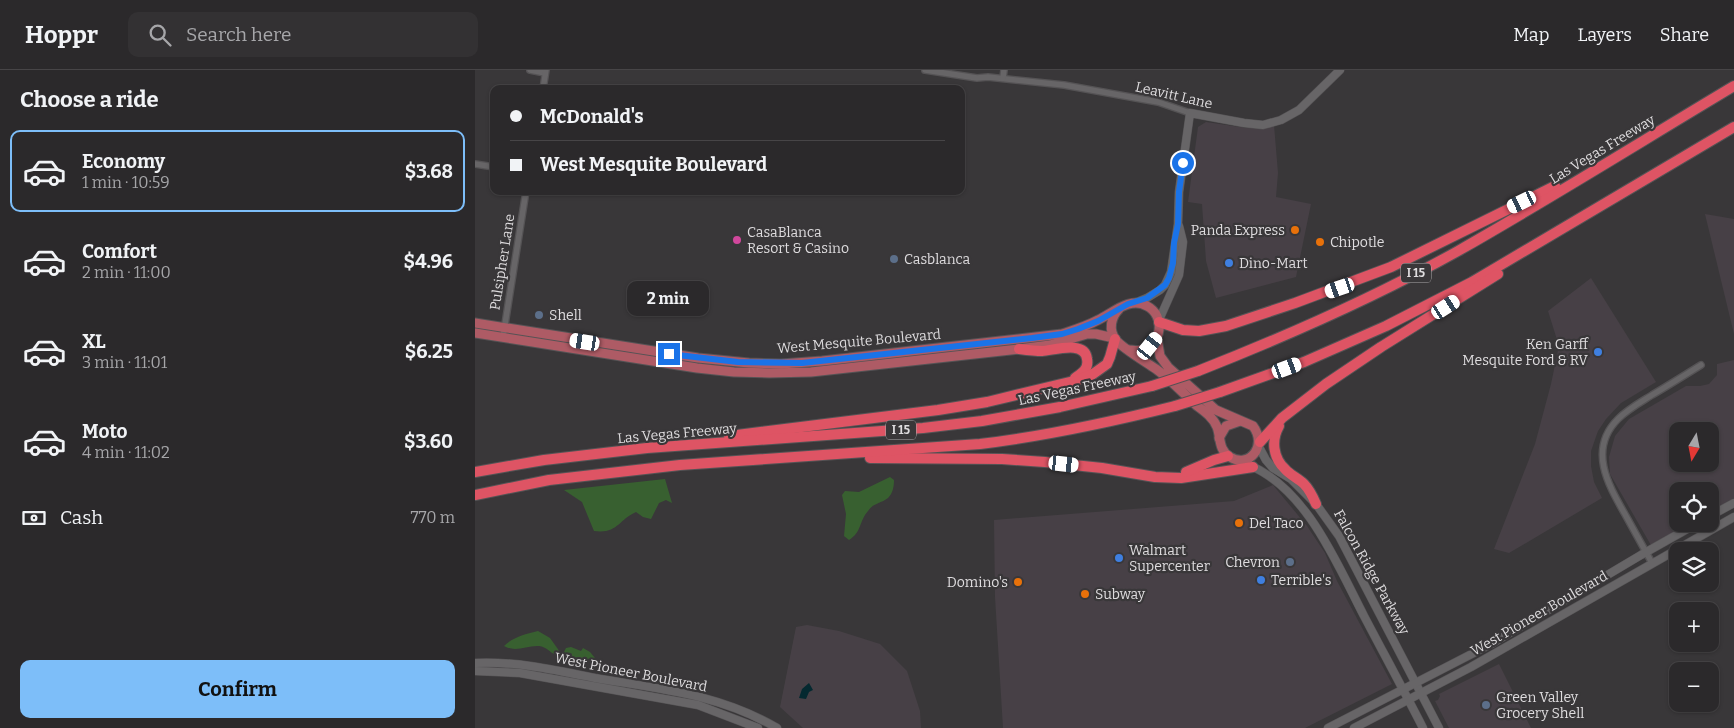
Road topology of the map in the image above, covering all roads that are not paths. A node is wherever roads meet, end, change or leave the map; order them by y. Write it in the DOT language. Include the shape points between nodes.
graph roads {
  1 [pos="530,70"];
  2 [pos="925,70"];
  3 [pos="1004,70"];
  4 [pos="1340,70"];
  5 [pos="546,71"];
  6 [pos="1003,78"];
  7 [pos="544,85"];
  8 [pos="1734,86"];
  9 [pos="1190,113"];
  10 [pos="1734,127"];
  11 [pos="1623,153"];
  12 [pos="475,164"];
  13 [pos="490,166"];
  14 [pos="1659,171"];
  15 [pos="525,195"];
  16 [pos="1178,224"];
  17 [pos="1135,303"];
  18 [pos="1121,308"];
  19 [pos="475,323"];
  20 [pos="1159,328"];
  21 [pos="475,333"];
  22 [pos="503,333"];
  23 [pos="1115,339"];
  24 [pos="585,342"];
  25 [pos="574,349"];
  26 [pos="1019,349"];
  27 [pos="1129,350"];
  28 [pos="1701,365"];
  29 [pos="1073,380"];
  30 [pos="1300,403"];
  31 [pos="1242,421"];
  32 [pos="1219,438"];
  33 [pos="1260,444"];
  34 [pos="647,448"];
  35 [pos="797,457"];
  36 [pos="1230,457"];
  37 [pos="1253,467"];
  38 [pos="475,472"];
  39 [pos="1173,478"];
  40 [pos="475,495"];
  41 [pos="1734,503"];
  42 [pos="1316,504"];
  43 [pos="1719,511"];
  44 [pos="1734,517"];
  45 [pos="1682,532"];
  46 [pos="1646,552"];
  47 [pos="1652,563"];
  48 [pos="1505,636"];
  49 [pos="1491,655"];
  50 [pos="475,663"];
  51 [pos="475,671"];
  52 [pos="1416,683"];
  53 [pos="1403,690"];
  54 [pos="1421,693"];
  55 [pos="1408,699"];
  56 [pos="758,728"];
  57 [pos="777,728"];
  58 [pos="1328,728"];
  59 [pos="1354,728"];
  60 [pos="1423,728"];
  61 [pos="1439,728"];
  1 -- 5 [label="street"];
  2 -- 6 [label="street, Leavitt Lane" via="977,78"];
  3 -- 6 [label="street"];
  4 -- 9 [label="main road, Leavitt Lane" via="1299,110 1281,120 1263,125"];
  5 -- 7 [label="street"];
  6 -- 9 [label="street, Leavitt Lane" via="1158,102"];
  8 -- 11 [label="highway, Las Vegas Freeway / I 15"];
  9 -- 16 [label="main road"];
  10 -- 14 [label="highway, I 15"];
  11 -- 20 [label="highway" via="1409,259 1340,288 1211,330"];
  11 -- 34 [label="highway, Las Vegas Freeway / I 15, bridge" via="1458,251 1375,294 1290,334 1152,386 982,421"];
  12 -- 13 [label="street"];
  14 -- 30 [label="highway" via="1381,347"];
  14 -- 35 [label="highway, I 15, bridge" via="1472,282 1386,326 1304,362 1220,392 1121,419 1020,439"];
  15 -- 22 [label="street, Pulsipher Lane"];
  16 -- 17 [label="main road" via="1169,278 1154,294"];
  16 -- 20 [label="main road" via="1183,242 1181,269"];
  17 -- 18 [label="main road"];
  17 -- 20 [label="main road" via="1150,307"];
  18 -- 23 [label="main road" via="1113,318 1111,328"];
  18 -- 24 [label="main road, West Mesquite Boulevard" via="1098,321 1062,334 802,363 727,362"];
  19 -- 22 [label="main road, West Mesquite Boulevard"];
  20 -- 27 [label="main road" via="1150,346"];
  20 -- 31 [label="main road, Falcon Ridge Parkway" via="1161,356 1167,367 1216,410"];
  21 -- 22 [label="main road, West Mesquite Boulevard"];
  22 -- 24 [label="main road, West Mesquite Boulevard"];
  22 -- 25 [label="main road, West Mesquite Boulevard"];
  23 -- 26 [label="main road, West Mesquite Boulevard" via="1087,334 1050,345"];
  23 -- 27 [label="main road"];
  23 -- 29 [label="highway" via="1110,357 1101,370"];
  24 -- 25 [label="main road"];
  25 -- 26 [label="main road, West Mesquite Boulevard" via="697,368 769,373 811,372"];
  26 -- 29 [label="highway" via="1081,350 1087,364"];
  27 -- 32 [label="main road" via="1158,370 1208,414"];
  28 -- 46 [label="street" via="1617,419 1603,448 1603,470 1609,485"];
  29 -- 34 [label="highway" via="987,402 938,410"];
  30 -- 33 [label="highway"];
  30 -- 42 [label="highway" via="1277,430 1274,452 1277,461 1304,484"];
  31 -- 32 [label="main road" via="1226,426"];
  31 -- 33 [label="main road, Falcon Ridge Parkway" via="1257,431"];
  32 -- 36 [label="main road"];
  33 -- 36 [label="main road" via="1249,457"];
  33 -- 42 [label="main road, Falcon Ridge Parkway" via="1273,468 1291,479"];
  34 -- 38 [label="highway, Las Vegas Freeway / I 15"];
  35 -- 39 [label="highway" via="1002,459"];
  35 -- 40 [label="highway, I 15" via="680,465 549,480"];
  36 -- 37 [label="main road, Falcon Ridge Parkway"];
  36 -- 39 [label="highway" via="1214,460"];
  37 -- 39 [label="highway"];
  37 -- 53 [label="main road, Falcon Ridge Parkway" via="1281,484 1318,530"];
  41 -- 43 [label="main road"];
  42 -- 52 [label="main road, Falcon Ridge Parkway" via="1339,536"];
  44 -- 47 [label="main road, West Pioneer Boulevard"];
  45 -- 46 [label="main road, West Pioneer Boulevard"];
  46 -- 47 [label="street"];
  46 -- 48 [label="main road, West Pioneer Boulevard"];
  47 -- 49 [label="main road, West Pioneer Boulevard"];
  48 -- 49 [label="main road" via="1490,650"];
  48 -- 52 [label="main road, West Pioneer Boulevard"];
  49 -- 54 [label="main road, West Pioneer Boulevard"];
  50 -- 57 [label="main road, West Pioneer Boulevard" via="521,664 702,697 733,706"];
  51 -- 56 [label="main road, West Pioneer Boulevard" via="520,673 698,705"];
  52 -- 53 [label="main road, West Pioneer Boulevard"];
  52 -- 54 [label="main road, Falcon Ridge Parkway"];
  53 -- 55 [label="main road, Falcon Ridge Parkway"];
  53 -- 58 [label="main road, West Pioneer Boulevard"];
  54 -- 55 [label="main road, West Pioneer Boulevard"];
  54 -- 61 [label="main road, Falcon Ridge Parkway"];
  55 -- 59 [label="main road, West Pioneer Boulevard"];
  55 -- 60 [label="main road, Falcon Ridge Parkway"];
}
